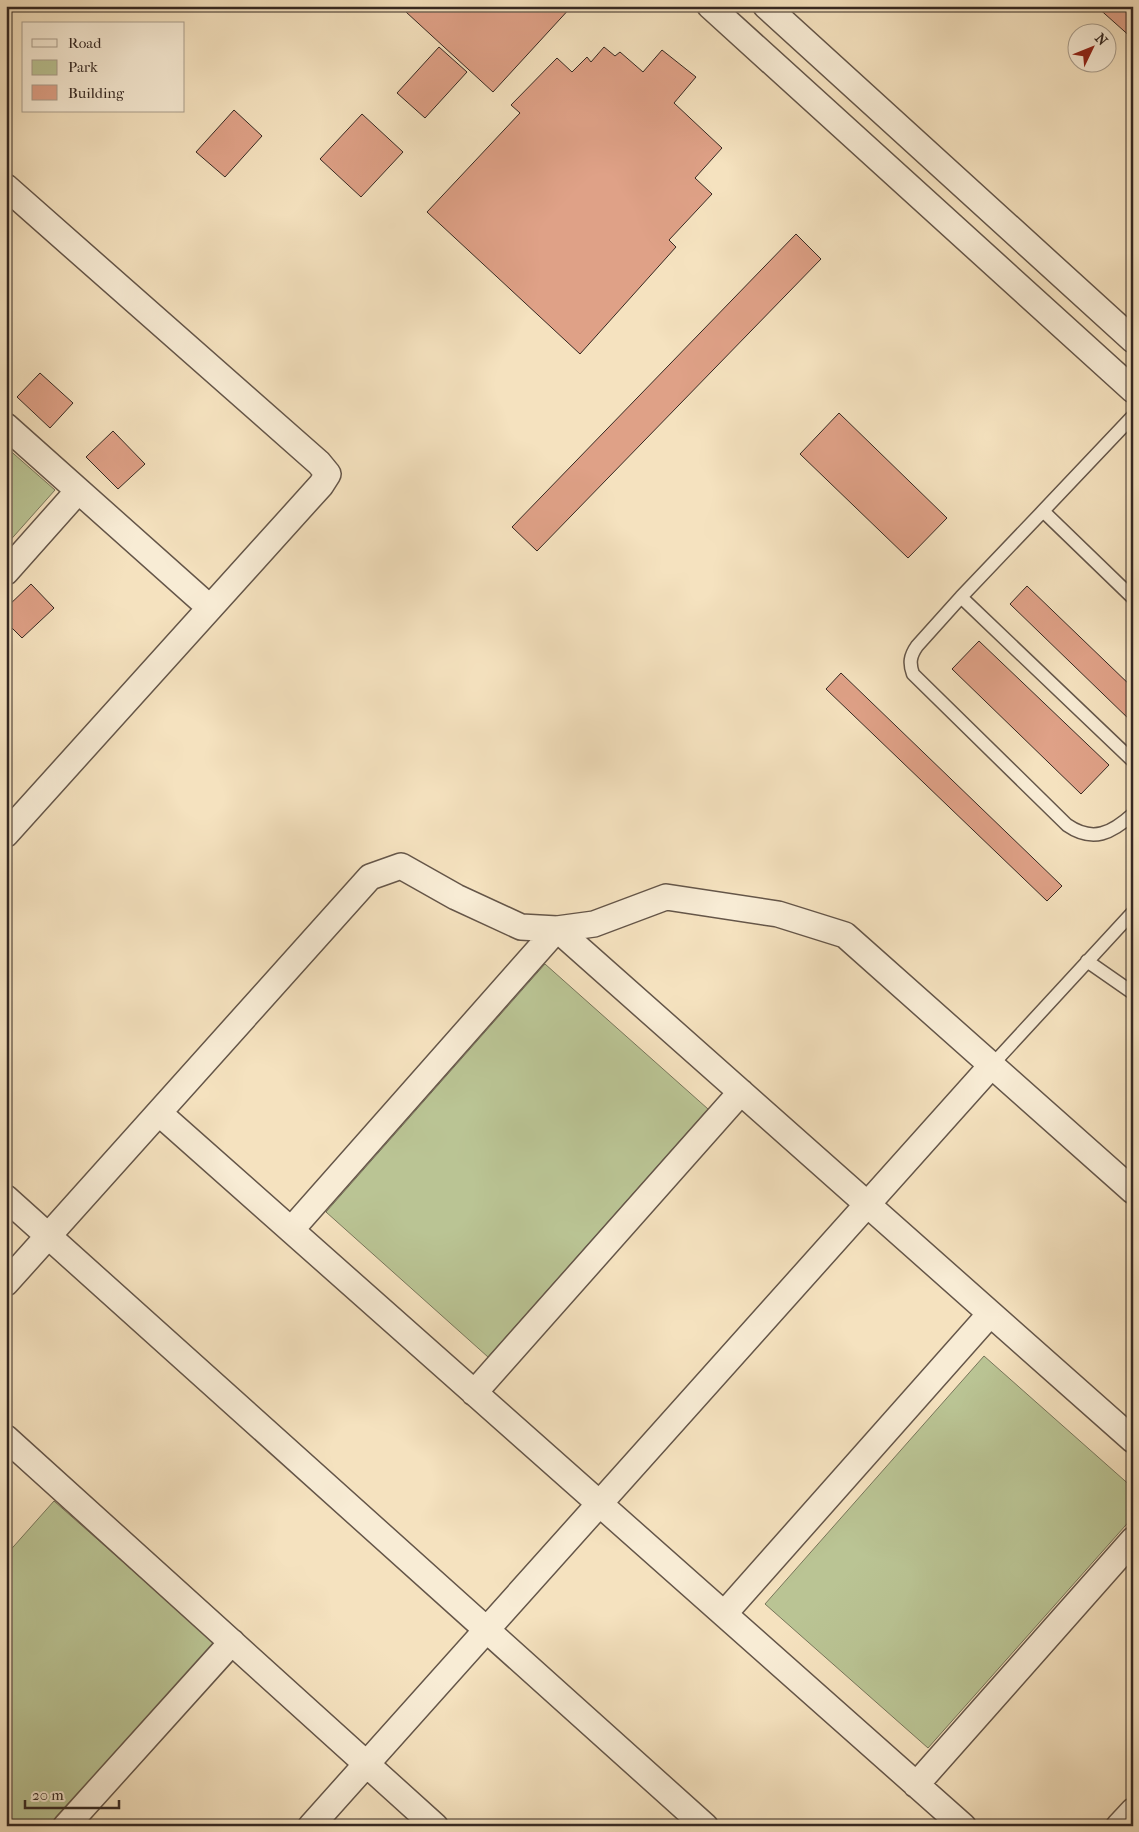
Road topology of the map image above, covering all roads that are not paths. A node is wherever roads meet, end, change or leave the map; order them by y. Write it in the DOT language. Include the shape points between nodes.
graph roads {
  1 [pos="710,6"];
  2 [pos="766,6"];
  3 [pos="6,187"];
  4 [pos="1133,340"];
  5 [pos="1133,390"];
  6 [pos="1133,416"];
  7 [pos="6,426"];
  8 [pos="78,491"];
  9 [pos="1043,511"];
  10 [pos="6,572"];
  11 [pos="961,596"];
  12 [pos="1133,598"];
  13 [pos="209,607"];
  14 [pos="1133,761"];
  15 [pos="1133,814"];
  16 [pos="6,834"];
  17 [pos="1133,912"];
  18 [pos="557,929"];
  19 [pos="1087,961"];
  20 [pos="1133,993"];
  21 [pos="992,1066"];
  22 [pos="740,1092"];
  23 [pos="159,1113"];
  24 [pos="1133,1191"];
  25 [pos="6,1198"];
  26 [pos="867,1205"];
  27 [pos="290,1230"];
  28 [pos="48,1236"];
  29 [pos="6,1283"];
  30 [pos="990,1314"];
  31 [pos="474,1393"];
  32 [pos="6,1438"];
  33 [pos="1133,1440"];
  34 [pos="600,1504"];
  35 [pos="1133,1540"];
  36 [pos="724,1614"];
  37 [pos="487,1629"];
  38 [pos="232,1642"];
  39 [pos="366,1764"];
  40 [pos="916,1785"];
  41 [pos="1133,1811"];
  42 [pos="66,1826"];
  43 [pos="311,1826"];
  44 [pos="435,1826"];
  45 [pos="705,1826"];
  46 [pos="962,1826"];
  47 [pos="1119,1826"];
  1 -- 5 [label="street"];
  2 -- 4 [label="street"];
  3 -- 13 [label="street" via="328,474"];
  6 -- 9 [label="lane"];
  7 -- 8 [label="street"];
  8 -- 10 [label="street"];
  8 -- 13 [label="street"];
  9 -- 11 [label="lane"];
  9 -- 12 [label="lane"];
  11 -- 14 [label="lane"];
  11 -- 15 [label="lane" via="911,655 913,674 1078,833 1106,833"];
  13 -- 16 [label="street"];
  17 -- 19 [label="lane"];
  18 -- 21 [label="street" via="594,924 666,897 778,914 845,934"];
  18 -- 22 [label="street"];
  18 -- 23 [label="street" via="521,927 456,897 401,866 370,877"];
  18 -- 27 [label="street"];
  19 -- 20 [label="lane"];
  19 -- 21 [label="lane"];
  21 -- 24 [label="street"];
  21 -- 26 [label="street"];
  22 -- 26 [label="street"];
  22 -- 31 [label="street"];
  23 -- 27 [label="street"];
  23 -- 28 [label="street"];
  25 -- 28 [label="street"];
  26 -- 30 [label="street"];
  26 -- 34 [label="street"];
  27 -- 31 [label="street"];
  28 -- 29 [label="street"];
  28 -- 37 [label="street"];
  30 -- 33 [label="street"];
  30 -- 36 [label="street"];
  31 -- 34 [label="street"];
  32 -- 38 [label="street"];
  34 -- 36 [label="street"];
  34 -- 37 [label="street"];
  35 -- 40 [label="street"];
  36 -- 40 [label="street"];
  37 -- 39 [label="street"];
  37 -- 45 [label="street"];
  38 -- 39 [label="street"];
  38 -- 42 [label="street"];
  39 -- 43 [label="street"];
  39 -- 44 [label="street"];
  40 -- 46 [label="street"];
  41 -- 47 [label="street"];
}
